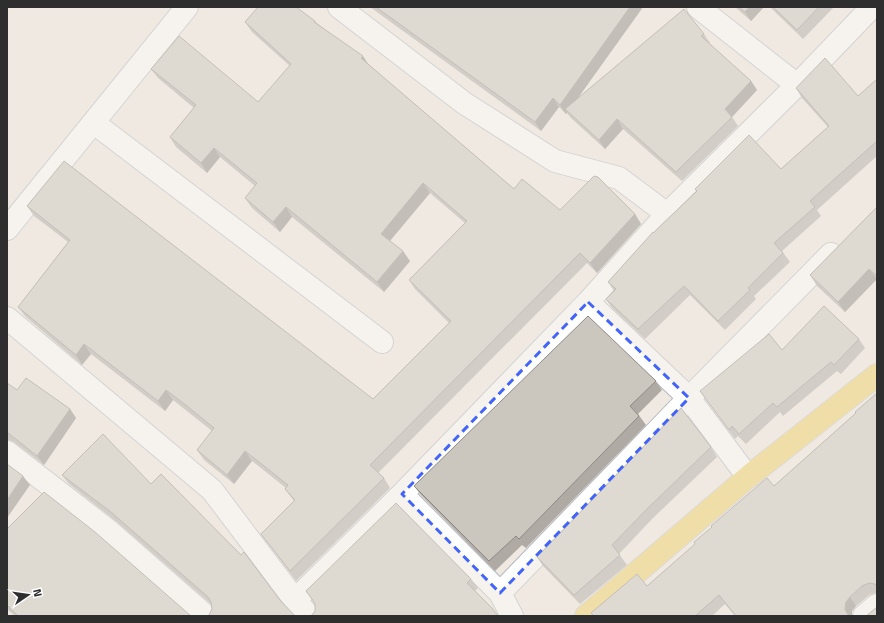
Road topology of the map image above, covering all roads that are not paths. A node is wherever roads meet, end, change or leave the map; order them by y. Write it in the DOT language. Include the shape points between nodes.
graph roads {
  1 [pos="187,7"];
  2 [pos="339,7"];
  3 [pos="698,7"];
  4 [pos="872,7"];
  5 [pos="797,85"];
  6 [pos="94,123"];
  7 [pos="667,214"];
  8 [pos="7,229"];
  9 [pos="844,241"];
  10 [pos="588,302"];
  11 [pos="7,318"];
  12 [pos="382,342"];
  13 [pos="877,376"];
  14 [pos="689,398"];
  15 [pos="7,452"];
  16 [pos="748,477"];
  17 [pos="402,494"];
  18 [pos="500,593"];
  19 [pos="877,605"];
  20 [pos="302,608"];
  21 [pos="206,616"];
  22 [pos="512,616"];
  23 [pos="586,616"];
  24 [pos="864,616"];
  1 -- 6 [label="street"];
  2 -- 7 [label="street" via="464,103 555,161 619,178"];
  3 -- 5 [label="street"];
  4 -- 5 [label="street"];
  5 -- 7 [label="street"];
  6 -- 8 [label="street"];
  6 -- 12 [label="street"];
  7 -- 10 [label="street"];
  9 -- 14 [label="street"];
  10 -- 14 [label="street"];
  10 -- 17 [label="street"];
  11 -- 20 [label="street" via="212,490"];
  13 -- 16 [label="main road"];
  14 -- 16 [label="street"];
  14 -- 18 [label="street"];
  15 -- 21 [label="street" via="109,531"];
  16 -- 23 [label="main road"];
  17 -- 18 [label="street"];
  17 -- 20 [label="street"];
  18 -- 22 [label="street"];
  19 -- 24 [label="street"];
}
